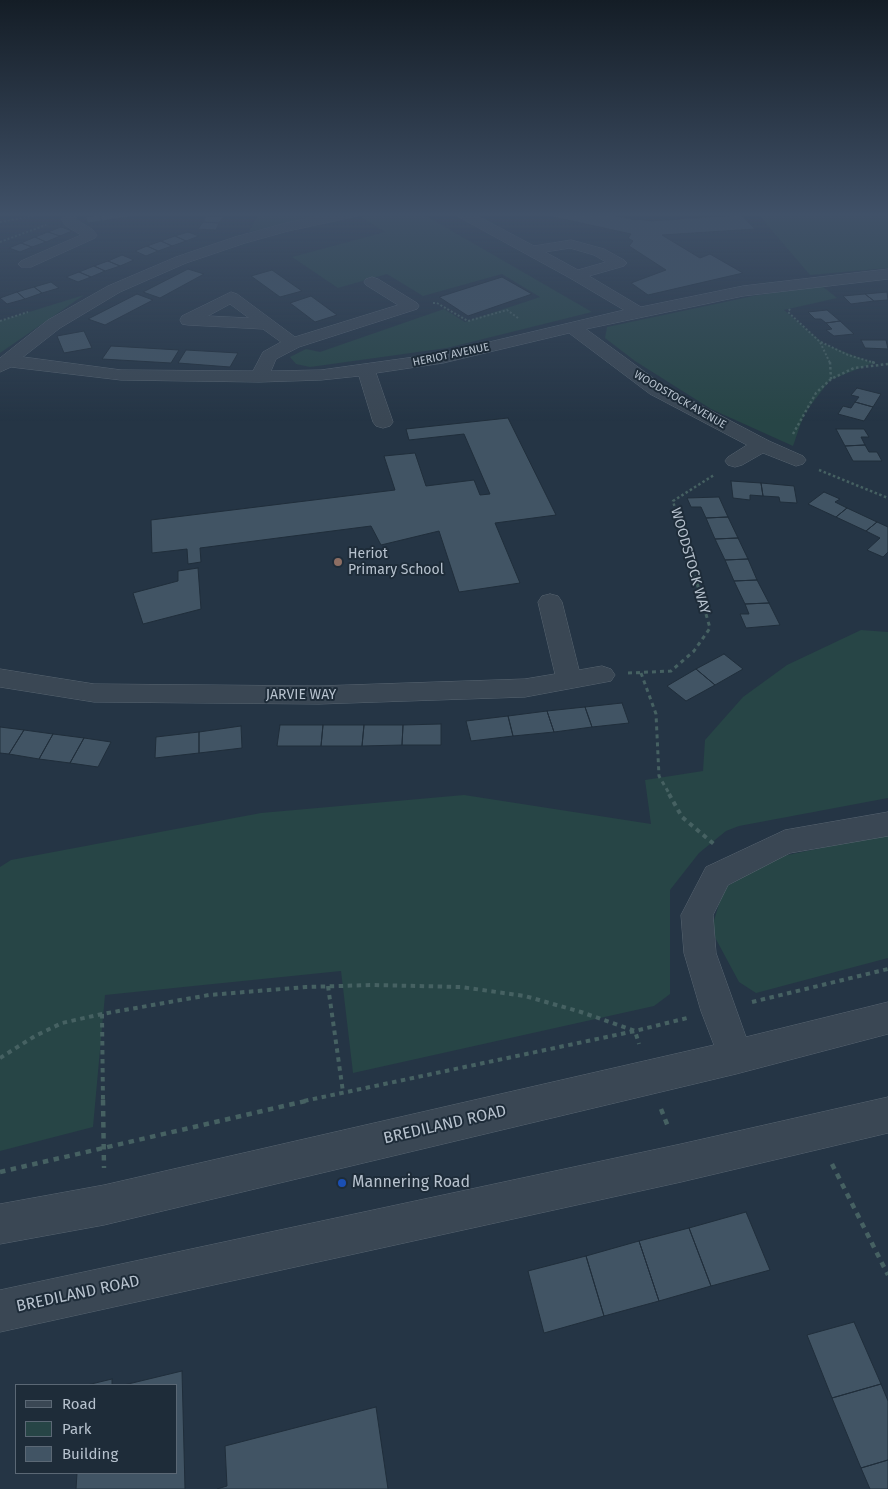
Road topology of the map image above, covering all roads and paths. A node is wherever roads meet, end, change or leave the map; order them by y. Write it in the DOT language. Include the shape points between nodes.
graph roads {
  1 [pos="129,282"];
  2 [pos="372,282"];
  3 [pos="589,282"];
  4 [pos="812,282"];
  5 [pos="816,282"];
  6 [pos="411,306"];
  7 [pos="638,312"];
  8 [pos="268,324"];
  9 [pos="572,327"];
  10 [pos="540,335"];
  11 [pos="293,342"];
  12 [pos="820,342"];
  13 [pos="4,364"];
  14 [pos="876,364"];
  15 [pos="888,364"];
  16 [pos="366,370"];
  17 [pos="259,377"];
  18 [pos="831,379"];
  19 [pos="383,422"];
  20 [pos="762,445"];
  21 [pos="796,460"];
  22 [pos="735,461"];
  23 [pos="888,498"];
  24 [pos="550,602"];
  25 [pos="641,673"];
  26 [pos="602,675"];
  27 [pos="0,678"];
  28 [pos="569,680"];
  29 [pos="888,824"];
  30 [pos="738,865"];
  31 [pos="888,969"];
  32 [pos="328,986"];
  33 [pos="718,1011"];
  34 [pos="102,1014"];
  35 [pos="888,1018"];
  36 [pos="635,1031"];
  37 [pos="736,1057"];
  38 [pos="0,1058"];
  39 [pos="650,1076"];
  40 [pos="343,1092"];
  41 [pos="888,1115"];
  42 [pos="815,1130"];
  43 [pos="104,1148"];
  44 [pos="680,1163"];
  45 [pos="0,1172"];
  46 [pos="104,1205"];
  47 [pos="0,1224"];
  48 [pos="888,1275"];
  49 [pos="0,1311"];
  1 -- 13 [label="street" via="54,324"];
  2 -- 6 [label="street"];
  3 -- 7 [label="street"];
  4 -- 7 [label="street, HERIOT AVENUE" via="743,291"];
  5 -- 12 [label="path" via="797,296 788,312"];
  6 -- 10 [label="path" via="437,303 468,321 507,310"];
  6 -- 11 [label="street"];
  7 -- 9 [label="street, HERIOT AVENUE"];
  8 -- 11 [label="street"];
  9 -- 10 [label="street, HERIOT AVENUE"];
  9 -- 20 [label="street, WOODSTOCK AVENUE" via="657,390"];
  10 -- 16 [label="street, HERIOT AVENUE" via="442,358"];
  11 -- 17 [label="street" via="269,356"];
  12 -- 14 [label="path" via="848,356"];
  12 -- 18 [label="path" via="830,363"];
  13 -- 17 [label="street, HERIOT AVENUE" via="121,375"];
  14 -- 15 [label="path"];
  14 -- 18 [label="path" via="854,368"];
  16 -- 17 [label="street, HERIOT AVENUE"];
  16 -- 19 [label="street"];
  18 -- 21 [label="path" via="816,393 793,434"];
  20 -- 21 [label="street, WOODSTOCK AVENUE"];
  20 -- 22 [label="street"];
  21 -- 23 [label="path"];
  22 -- 25 [label="path, WOODSTOCK WAY" via="673,501 710,628 694,652 670,671"];
  24 -- 28 [label="street"];
  25 -- 26 [label="path, WOODSTOCK WAY"];
  25 -- 30 [label="path" via="656,714 659,776 682,817"];
  26 -- 28 [label="street, JARVIE WAY"];
  27 -- 28 [label="street, JARVIE WAY" via="94,693 319,695 525,688"];
  29 -- 30 [label="street" via="785,842"];
  30 -- 33 [label="street" via="717,876 697,916 700,953"];
  31 -- 33 [label="path"];
  32 -- 34 [label="path" via="209,995"];
  32 -- 36 [label="path" via="461,987 525,996"];
  32 -- 40 [label="path"];
  33 -- 36 [label="path"];
  33 -- 37 [label="street"];
  34 -- 38 [label="path" via="62,1023"];
  34 -- 43 [label="path"];
  35 -- 37 [label="street, BREDILAND ROAD"];
  36 -- 39 [label="path"];
  36 -- 40 [label="path"];
  37 -- 39 [label="street, BREDILAND ROAD"];
  39 -- 44 [label="path"];
  39 -- 46 [label="street, BREDILAND ROAD"];
  40 -- 43 [label="path"];
  41 -- 42 [label="street, BREDILAND ROAD"];
  42 -- 44 [label="street, BREDILAND ROAD"];
  42 -- 48 [label="path"];
  43 -- 45 [label="path"];
  43 -- 46 [label="path"];
  44 -- 49 [label="street, BREDILAND ROAD"];
  46 -- 47 [label="street, BREDILAND ROAD"];
}
